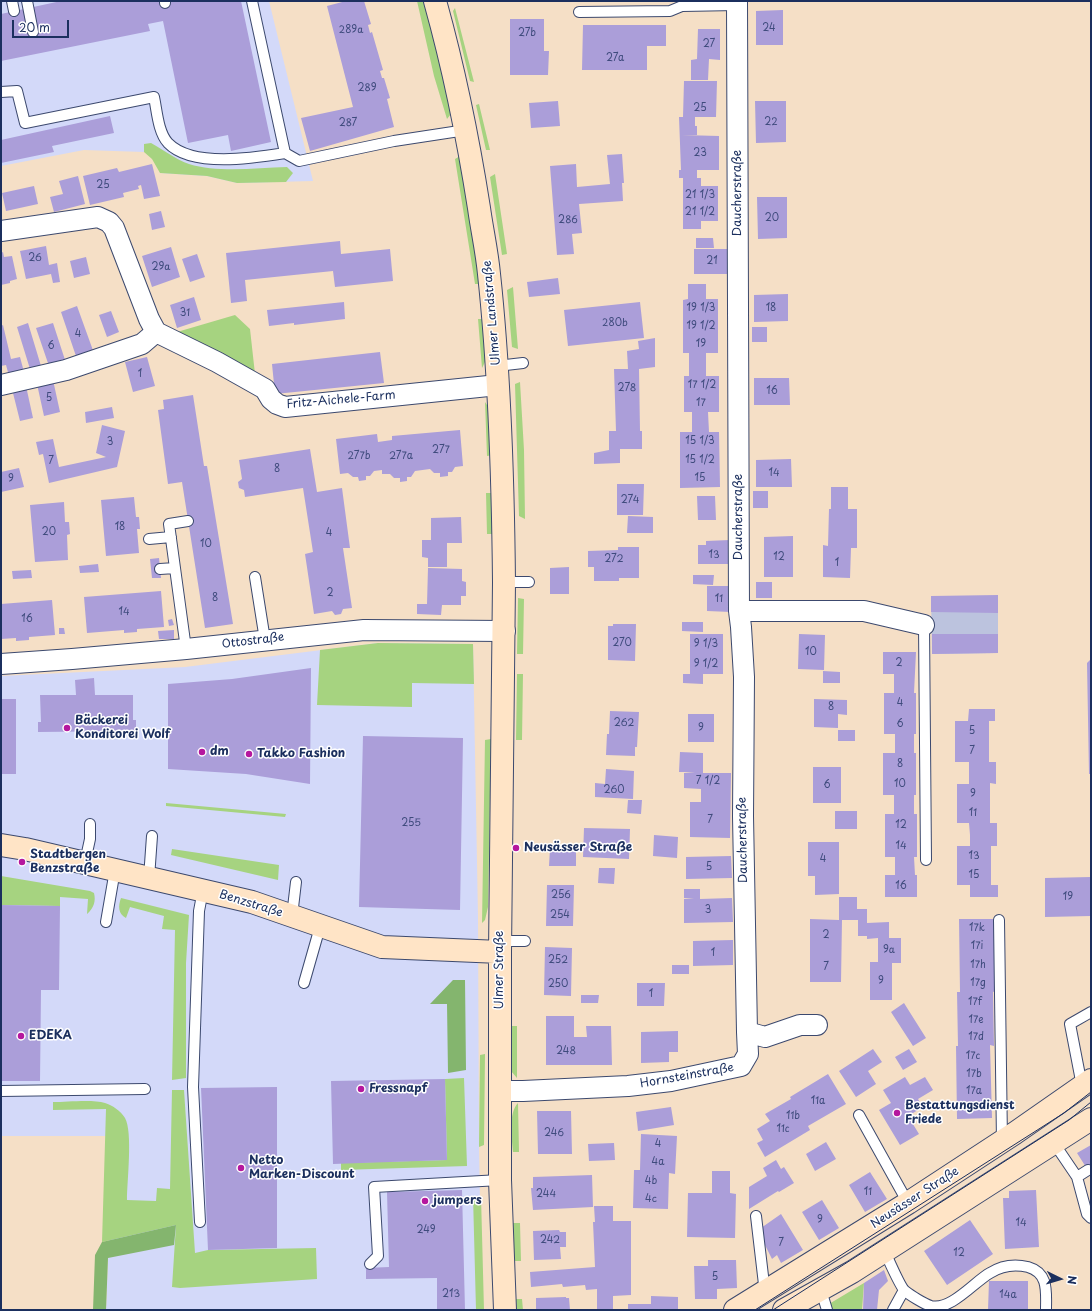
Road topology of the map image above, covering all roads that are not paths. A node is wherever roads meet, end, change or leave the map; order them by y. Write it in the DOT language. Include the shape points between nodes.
graph roads {
  1 [pos="252,1"];
  2 [pos="436,1"];
  3 [pos="737,3"];
  4 [pos="28,5"];
  5 [pos="578,12"];
  6 [pos="34,32"];
  7 [pos="1,92"];
  8 [pos="466,130"];
  9 [pos="285,152"];
  10 [pos="1,231"];
  11 [pos="156,332"];
  12 [pos="523,363"];
  13 [pos="498,376"];
  14 [pos="1,385"];
  15 [pos="188,521"];
  16 [pos="171,537"];
  17 [pos="149,539"];
  18 [pos="175,568"];
  19 [pos="160,569"];
  20 [pos="255,577"];
  21 [pos="504,582"];
  22 [pos="529,582"];
  23 [pos="739,611"];
  24 [pos="924,625"];
  25 [pos="505,631"];
  26 [pos="265,640"];
  27 [pos="186,649"];
  28 [pos="1,664"];
  29 [pos="90,824"];
  30 [pos="152,836"];
  31 [pos="1,845"];
  32 [pos="926,860"];
  33 [pos="85,862"];
  34 [pos="115,870"];
  35 [pos="149,878"];
  36 [pos="296,882"];
  37 [pos="202,890"];
  38 [pos="292,916"];
  39 [pos="999,920"];
  40 [pos="106,922"];
  41 [pos="320,927"];
  42 [pos="525,941"];
  43 [pos="500,946"];
  44 [pos="304,983"];
  45 [pos="1091,1012"];
  46 [pos="817,1025"];
  47 [pos="747,1032"];
  48 [pos="1087,1083"];
  49 [pos="145,1089"];
  50 [pos="1,1091"];
  51 [pos="501,1091"];
  52 [pos="858,1115"];
  53 [pos="1091,1119"];
  54 [pos="1002,1142"];
  55 [pos="1054,1143"];
  56 [pos="1088,1170"];
  57 [pos="1077,1177"];
  58 [pos="500,1180"];
  59 [pos="908,1203"];
  60 [pos="756,1216"];
  61 [pos="1091,1218"];
  62 [pos="200,1222"];
  63 [pos="884,1250"];
  64 [pos="370,1264"];
  65 [pos="819,1290"];
  66 [pos="904,1290"];
  67 [pos="765,1293"];
  68 [pos="505,1310"];
  69 [pos="735,1310"];
  70 [pos="784,1310"];
  71 [pos="827,1310"];
  72 [pos="892,1310"];
  73 [pos="1046,1310"];
  1 -- 9 [label="lane"];
  2 -- 8 [label="street, Ulmer Landstraße"];
  3 -- 5 [label="lane" via="682,6 670,11"];
  3 -- 23 [label="street, Daucherstraße"];
  4 -- 6 [label="lane"];
  7 -- 9 [label="lane" via="17,91 24,123 154,96 161,131 168,143 179,151 216,160"];
  8 -- 9 [label="lane" via="394,141 299,161"];
  8 -- 13 [label="street, Ulmer Landstraße" via="489,273"];
  10 -- 11 [label="street" via="98,217 109,222 114,228"];
  11 -- 13 [label="street, Fritz-Aichele-Farm" via="265,389 271,399 285,407"];
  11 -- 14 [label="street" via="142,344 66,370"];
  12 -- 13 [label="lane"];
  13 -- 21 [label="street, Ulmer Landstraße"];
  15 -- 16 [label="lane" via="169,524"];
  16 -- 17 [label="lane"];
  16 -- 18 [label="lane"];
  18 -- 19 [label="lane"];
  18 -- 27 [label="lane"];
  20 -- 26 [label="lane"];
  21 -- 22 [label="lane"];
  21 -- 25 [label="street, Ulmer Landstraße"];
  23 -- 24 [label="street" via="864,611"];
  23 -- 47 [label="street, Daucherstraße" via="744,676 743,816"];
  24 -- 32 [label="lane"];
  25 -- 26 [label="street, Ottostraße" via="364,630"];
  25 -- 43 [label="street, Ulmer Straße"];
  26 -- 27 [label="street, Ottostraße"];
  27 -- 28 [label="street, Ottostraße"];
  29 -- 33 [label="lane"];
  30 -- 35 [label="lane"];
  31 -- 33 [label="street, Benzstraße"];
  33 -- 34 [label="street, Benzstraße"];
  34 -- 35 [label="street, Benzstraße"];
  34 -- 40 [label="lane"];
  35 -- 37 [label="street, Benzstraße"];
  36 -- 38 [label="lane"];
  37 -- 38 [label="street, Benzstraße" via="252,902"];
  37 -- 62 [label="lane" via="199,911 193,1087"];
  38 -- 41 [label="street, Benzstraße"];
  39 -- 54 [label="lane"];
  41 -- 43 [label="street, Benzstraße" via="382,947"];
  41 -- 44 [label="lane"];
  42 -- 43 [label="lane"];
  43 -- 51 [label="street, Ulmer Straße"];
  45 -- 48 [label="lane" via="1070,1024"];
  46 -- 47 [label="street" via="800,1025 766,1036"];
  47 -- 51 [label="street, Hornsteinstraße" via="748,1054 741,1066 672,1081 628,1086"];
  48 -- 54 [label="street, Neusässer Straße"];
  49 -- 50 [label="lane"];
  51 -- 58 [label="street, Ulmer Straße"];
  52 -- 59 [label="lane"];
  53 -- 55 [label="street"];
  54 -- 59 [label="street, Neusässer Straße"];
  55 -- 57 [label="lane"];
  55 -- 63 [label="street"];
  56 -- 57 [label="lane"];
  57 -- 61 [label="lane" via="1087,1214"];
  58 -- 64 [label="lane" via="374,1187 378,1256"];
  58 -- 68 [label="street, Ulmer Straße"];
  59 -- 67 [label="street, Neusässer Straße"];
  60 -- 67 [label="lane"];
  63 -- 65 [label="street"];
  63 -- 66 [label="lane"];
  65 -- 70 [label="street"];
  65 -- 71 [label="lane"];
  66 -- 72 [label="lane"];
  66 -- 73 [label="lane" via="932,1307 942,1306 961,1298 989,1273 1005,1266 1022,1266 1034,1269 1043,1277"];
  67 -- 69 [label="street, Neusässer Straße"];
}
